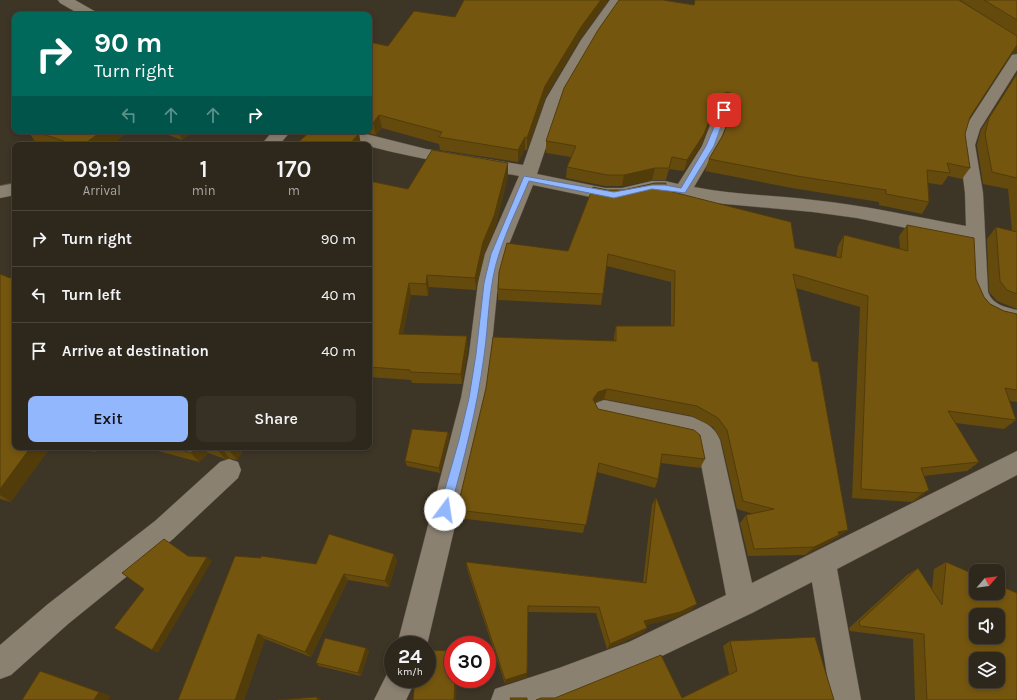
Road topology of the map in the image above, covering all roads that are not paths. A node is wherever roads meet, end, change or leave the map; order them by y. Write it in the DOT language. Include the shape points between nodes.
graph roads {
  1 [pos="65,0"];
  2 [pos="617,0"];
  3 [pos="86,12"];
  4 [pos="1017,58"];
  5 [pos="724,110"];
  6 [pos="280,134"];
  7 [pos="347,134"];
  8 [pos="272,142"];
  9 [pos="528,175"];
  10 [pos="12,190"];
  11 [pos="683,191"];
  12 [pos="0,192"];
  13 [pos="976,235"];
  14 [pos="1017,318"];
  15 [pos="604,410"];
  16 [pos="1017,462"];
  17 [pos="229,470"];
  18 [pos="822,562"];
  19 [pos="742,603"];
  20 [pos="414,636"];
  21 [pos="0,664"];
  22 [pos="396,688"];
  23 [pos="389,700"];
  24 [pos="506,700"];
  25 [pos="846,700"];
  1 -- 3 [label="street"];
  2 -- 9 [label="street" via="588,40 554,99"];
  4 -- 13 [label="street" via="972,129 967,145 974,194"];
  5 -- 11 [label="street" via="710,146"];
  6 -- 8 [label="street"];
  7 -- 9 [label="street" via="426,154"];
  9 -- 11 [label="street" via="614,195 652,187"];
  9 -- 20 [label="street" via="495,254 488,283 473,398"];
  10 -- 12 [label="street"];
  11 -- 13 [label="street" via="749,201 857,212"];
  13 -- 14 [label="street" via="980,300 985,307 994,312"];
  15 -- 19 [label="street" via="692,428 705,435"];
  16 -- 18 [label="street"];
  17 -- 21 [label="street" via="164,530 58,614"];
  18 -- 19 [label="street"];
  18 -- 25 [label="street"];
  19 -- 24 [label="street" via="635,654 560,683"];
  22 -- 23 [label="street"];
}
